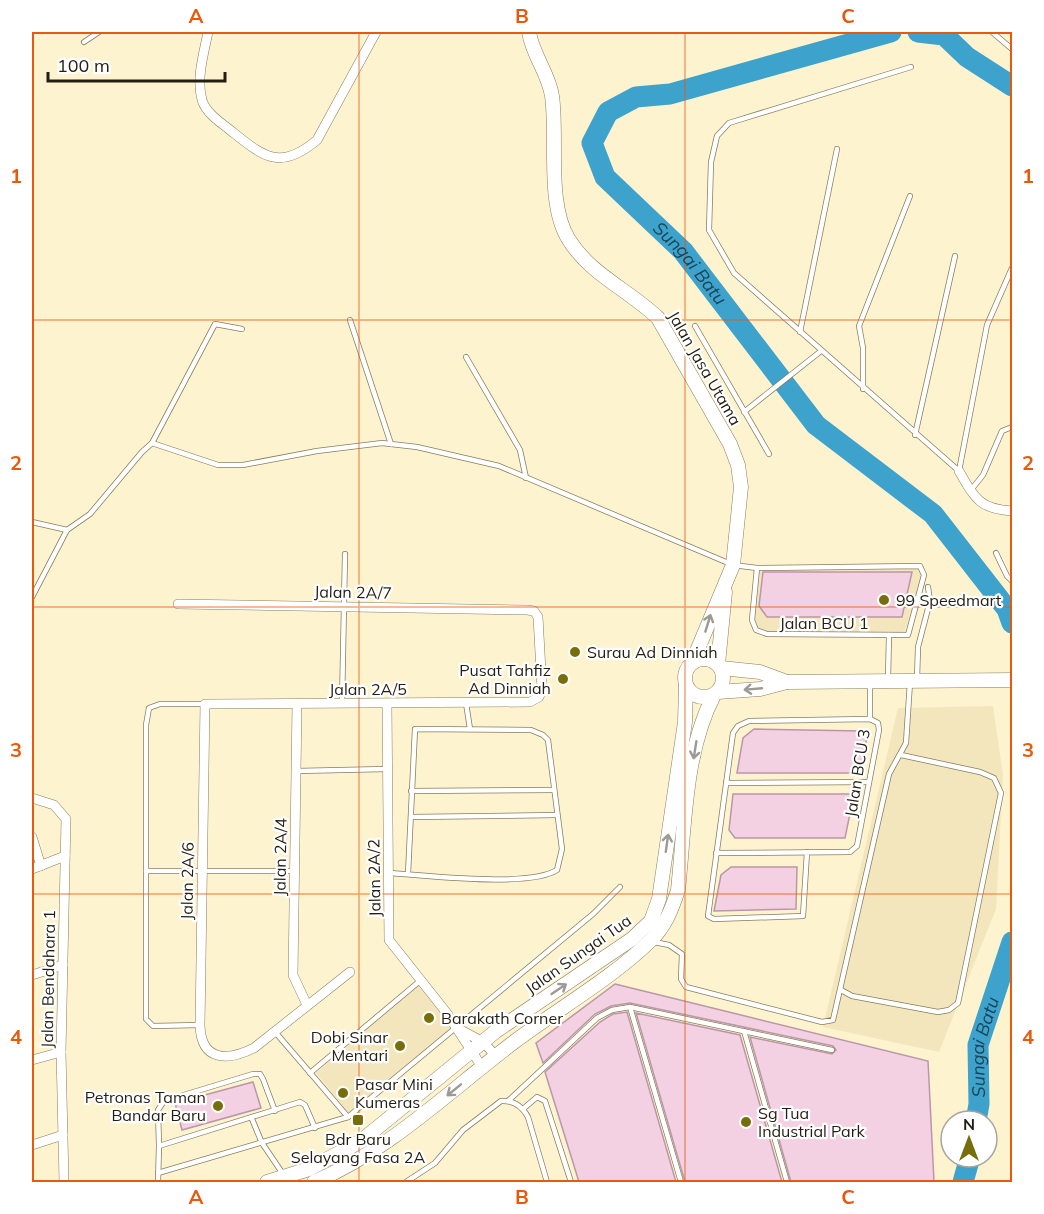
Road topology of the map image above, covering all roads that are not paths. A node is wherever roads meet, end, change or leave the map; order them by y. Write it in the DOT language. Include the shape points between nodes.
graph roads {
  1 [pos="99,32"];
  2 [pos="208,32"];
  3 [pos="376,32"];
  4 [pos="529,32"];
  5 [pos="992,32"];
  6 [pos="84,42"];
  7 [pos="1012,49"];
  8 [pos="911,67"];
  9 [pos="837,149"];
  10 [pos="910,196"];
  11 [pos="955,256"];
  12 [pos="1012,268"];
  13 [pos="350,320"];
  14 [pos="695,326"];
  15 [pos="242,329"];
  16 [pos="800,332"];
  17 [pos="821,351"];
  18 [pos="466,357"];
  19 [pos="863,389"];
  20 [pos="744,411"];
  21 [pos="1012,427"];
  22 [pos="915,435"];
  23 [pos="152,443"];
  24 [pos="391,444"];
  25 [pos="769,454"];
  26 [pos="959,471"];
  27 [pos="526,478"];
  28 [pos="970,490"];
  29 [pos="1012,511"];
  30 [pos="32,522"];
  31 [pos="67,530"];
  32 [pos="996,553"];
  33 [pos="345,554"];
  34 [pos="733,566"];
  35 [pos="757,568"];
  36 [pos="1012,581"];
  37 [pos="726,584"];
  38 [pos="928,587"];
  39 [pos="32,597"];
  40 [pos="178,604"];
  41 [pos="344,607"];
  42 [pos="889,635"];
  43 [pos="692,663"];
  44 [pos="719,666"];
  45 [pos="1012,680"];
  46 [pos="787,682"];
  47 [pos="870,682"];
  48 [pos="888,682"];
  49 [pos="913,682"];
  50 [pos="686,686"];
  51 [pos="716,693"];
  52 [pos="531,702"];
  53 [pos="466,703"];
  54 [pos="205,704"];
  55 [pos="342,704"];
  56 [pos="297,705"];
  57 [pos="387,705"];
  58 [pos="870,719"];
  59 [pos="470,729"];
  60 [pos="901,755"];
  61 [pos="388,770"];
  62 [pos="296,771"];
  63 [pos="869,782"];
  64 [pos="726,783"];
  65 [pos="552,790"];
  66 [pos="411,791"];
  67 [pos="32,798"];
  68 [pos="557,815"];
  69 [pos="411,817"];
  70 [pos="32,837"];
  71 [pos="807,852"];
  72 [pos="716,853"];
  73 [pos="65,856"];
  74 [pos="36,867"];
  75 [pos="146,871"];
  76 [pos="295,871"];
  77 [pos="202,872"];
  78 [pos="389,873"];
  79 [pos="408,874"];
  80 [pos="620,887"];
  81 [pos="650,942"];
  82 [pos="63,965"];
  83 [pos="350,972"];
  84 [pos="32,975"];
  85 [pos="422,979"];
  86 [pos="841,990"];
  87 [pos="308,1005"];
  88 [pos="630,1007"];
  89 [pos="200,1025"];
  90 [pos="458,1028"];
  91 [pos="744,1031"];
  92 [pos="276,1033"];
  93 [pos="483,1042"];
  94 [pos="832,1050"];
  95 [pos="61,1052"];
  96 [pos="471,1052"];
  97 [pos="496,1056"];
  98 [pos="32,1060"];
  99 [pos="482,1067"];
  100 [pos="310,1073"];
  101 [pos="508,1101"];
  102 [pos="523,1109"];
  103 [pos="275,1111"];
  104 [pos="348,1117"];
  105 [pos="252,1119"];
  106 [pos="315,1128"];
  107 [pos="63,1136"];
  108 [pos="262,1143"];
  109 [pos="32,1145"];
  110 [pos="159,1146"];
  111 [pos="159,1173"];
  112 [pos="285,1177"];
  113 [pos="414,1180"];
  114 [pos="64,1182"];
  115 [pos="158,1182"];
  116 [pos="267,1182"];
  117 [pos="314,1182"];
  118 [pos="406,1182"];
  119 [pos="547,1182"];
  120 [pos="571,1182"];
  121 [pos="681,1182"];
  122 [pos="787,1182"];
  1 -- 6 [label="lane"];
  2 -- 3 [label="street" via="200,82 203,101 210,113 262,155 274,158 302,152 317,140"];
  4 -- 34 [label="main road, Jalan Jasa Utama" via="552,93 557,196 561,224 568,239 586,263 658,318 720,424 738,465 741,499"];
  5 -- 7 [label="lane"];
  8 -- 16 [label="lane" via="729,123 717,136 711,162 709,230 734,273"];
  9 -- 16 [label="lane"];
  10 -- 19 [label="lane" via="859,326"];
  11 -- 22 [label="lane"];
  12 -- 26 [label="lane" via="987,325"];
  13 -- 24 [label="lane"];
  14 -- 20 [label="lane"];
  15 -- 23 [label="lane" via="215,324"];
  16 -- 17 [label="lane"];
  17 -- 19 [label="lane"];
  17 -- 20 [label="lane"];
  18 -- 27 [label="lane" via="520,450"];
  19 -- 22 [label="lane"];
  20 -- 25 [label="lane"];
  21 -- 28 [label="lane" via="1002,431 983,475"];
  22 -- 26 [label="lane"];
  23 -- 24 [label="lane" via="218,465 243,465 317,451"];
  23 -- 31 [label="lane" via="90,514"];
  24 -- 27 [label="lane" via="499,466"];
  26 -- 28 [label="street"];
  27 -- 34 [label="lane"];
  28 -- 29 [label="street" via="986,506"];
  30 -- 31 [label="lane"];
  31 -- 39 [label="lane"];
  32 -- 36 [label="lane"];
  33 -- 41 [label="lane"];
  34 -- 35 [label="lane"];
  34 -- 37 [label="main road, Jalan Jasa Utama"];
  35 -- 42 [label="lane, Jalan BCU 1" via="752,620 756,630 767,634"];
  35 -- 42 [label="lane, Jalan BCU 1" via="920,566 924,575 908,635"];
  43 -- 37 [label="main road, Jalan Jasa Utama, one-way"];
  37 -- 44 [label="main road, Jalan Jasa Utama"];
  38 -- 49 [label="lane" via="930,601"];
  40 -- 41 [label="street, Jalan 2A/7"];
  41 -- 52 [label="street, Jalan 2A/7" via="534,611 538,617 542,689"];
  41 -- 55 [label="lane"];
  42 -- 48 [label="lane"];
  43 -- 44 [label="main road" via="702,658"];
  43 -- 50 [label="main road" via="685,674"];
  44 -- 46 [label="main road" via="760,672"];
  44 -- 51 [label="main road" via="724,680"];
  45 -- 49 [label="main road"];
  46 -- 47 [label="main road"];
  46 -- 51 [label="main road, one-way"];
  47 -- 48 [label="main road"];
  47 -- 58 [label="lane"];
  48 -- 49 [label="main road"];
  49 -- 60 [label="lane"];
  50 -- 51 [label="main road" via="695,695"];
  93 -- 50 [label="main road, Jalan Sungai Tua, one-way" via="613,954 651,921 661,887 685,722"];
  51 -- 81 [label="main road, Jalan Sungai Tua, one-way" via="700,722 695,747 678,890 671,912"];
  52 -- 53 [label="street, Jalan 2A/5"];
  53 -- 57 [label="street, Jalan 2A/5"];
  53 -- 59 [label="lane"];
  54 -- 56 [label="street, Jalan 2A/5"];
  54 -- 75 [label="lane" via="160,704 149,708"];
  54 -- 77 [label="street, Jalan 2A/6"];
  55 -- 56 [label="street, Jalan 2A/5"];
  55 -- 57 [label="street, Jalan 2A/5"];
  56 -- 62 [label="street, Jalan 2A/4"];
  57 -- 61 [label="street, Jalan 2A/2"];
  58 -- 63 [label="lane, Jalan BCU 3" via="878,723 879,730"];
  58 -- 64 [label="lane, Jalan BCU 3" via="749,721 733,733"];
  59 -- 65 [label="lane" via="531,730 543,735 548,740"];
  59 -- 66 [label="lane" via="416,729"];
  60 -- 86 [label="lane" via="889,774"];
  60 -- 86 [label="lane" via="980,772 994,778 1001,793 958,1003 938,1012 852,996"];
  61 -- 62 [label="lane"];
  61 -- 78 [label="street, Jalan 2A/2"];
  62 -- 76 [label="street, Jalan 2A/4"];
  63 -- 64 [label="lane"];
  63 -- 71 [label="lane, Jalan BCU 3" via="857,846 850,852"];
  64 -- 72 [label="lane, Jalan BCU 3"];
  65 -- 66 [label="lane"];
  65 -- 68 [label="lane"];
  66 -- 69 [label="lane"];
  67 -- 73 [label="street, Jalan Bendahara 1" via="62,811 66,819"];
  68 -- 69 [label="lane"];
  68 -- 79 [label="lane" via="562,849 557,870 546,877"];
  69 -- 79 [label="lane"];
  70 -- 74 [label="street"];
  71 -- 72 [label="lane, Jalan BCU 3"];
  71 -- 72 [label="lane" via="803,916 714,919 708,916"];
  73 -- 74 [label="street"];
  73 -- 82 [label="street, Jalan Bendahara 1"];
  75 -- 77 [label="lane"];
  75 -- 89 [label="lane" via="146,1019 153,1026"];
  76 -- 77 [label="lane"];
  76 -- 87 [label="street, Jalan 2A/4" via="293,975"];
  77 -- 89 [label="street, Jalan 2A/6"];
  78 -- 79 [label="lane"];
  78 -- 85 [label="street, Jalan 2A/2" via="389,940"];
  80 -- 90 [label="lane"];
  81 -- 86 [label="lane" via="669,945 682,954 681,979 686,987 811,1019 833,1020"];
  81 -- 97 [label="main road, Jalan Sungai Tua"];
  82 -- 84 [label="street"];
  82 -- 95 [label="street, Jalan Bendahara 1"];
  83 -- 87 [label="street"];
  85 -- 90 [label="street, Jalan 2A/2"];
  85 -- 100 [label="lane"];
  87 -- 92 [label="street"];
  88 -- 91 [label="lane"];
  88 -- 101 [label="lane" via="597,1018"];
  88 -- 121 [label="lane"];
  89 -- 92 [label="street, Jalan 2A/6" via="204,1045 213,1055 245,1053"];
  90 -- 93 [label="street, Jalan 2A/2"];
  90 -- 96 [label="street, Jalan 2A/2"];
  90 -- 104 [label="lane"];
  91 -- 94 [label="lane"];
  91 -- 122 [label="lane"];
  92 -- 100 [label="lane"];
  93 -- 96 [label="main road, Jalan Sungai Tua"];
  93 -- 97 [label="street, Jalan 2A/2"];
  95 -- 98 [label="street"];
  95 -- 107 [label="street, Jalan Bendahara 1"];
  96 -- 99 [label="street, Jalan 2A/2"];
  96 -- 112 [label="main road, Jalan Sungai Tua" via="361,1141 337,1156"];
  97 -- 99 [label="main road, Jalan Sungai Tua"];
  99 -- 117 [label="main road, Jalan Sungai Tua, one-way" via="386,1143"];
  100 -- 104 [label="lane"];
  101 -- 102 [label="lane"];
  101 -- 113 [label="lane" via="501,1101 463,1130 435,1163"];
  102 -- 119 [label="lane"];
  102 -- 120 [label="lane" via="537,1097 545,1101"];
  103 -- 105 [label="lane"];
  103 -- 106 [label="lane" via="300,1102"];
  103 -- 110 [label="lane" via="260,1074 242,1077 164,1101 158,1110"];
  104 -- 106 [label="lane"];
  105 -- 108 [label="lane"];
  105 -- 110 [label="lane"];
  106 -- 108 [label="lane"];
  107 -- 109 [label="street"];
  107 -- 114 [label="street, Jalan Bendahara 1"];
  108 -- 111 [label="lane"];
  108 -- 112 [label="lane"];
  110 -- 111 [label="lane"];
  111 -- 115 [label="lane"];
  112 -- 116 [label="main road, Jalan Sungai Tua"];
  113 -- 118 [label="lane"];
}
